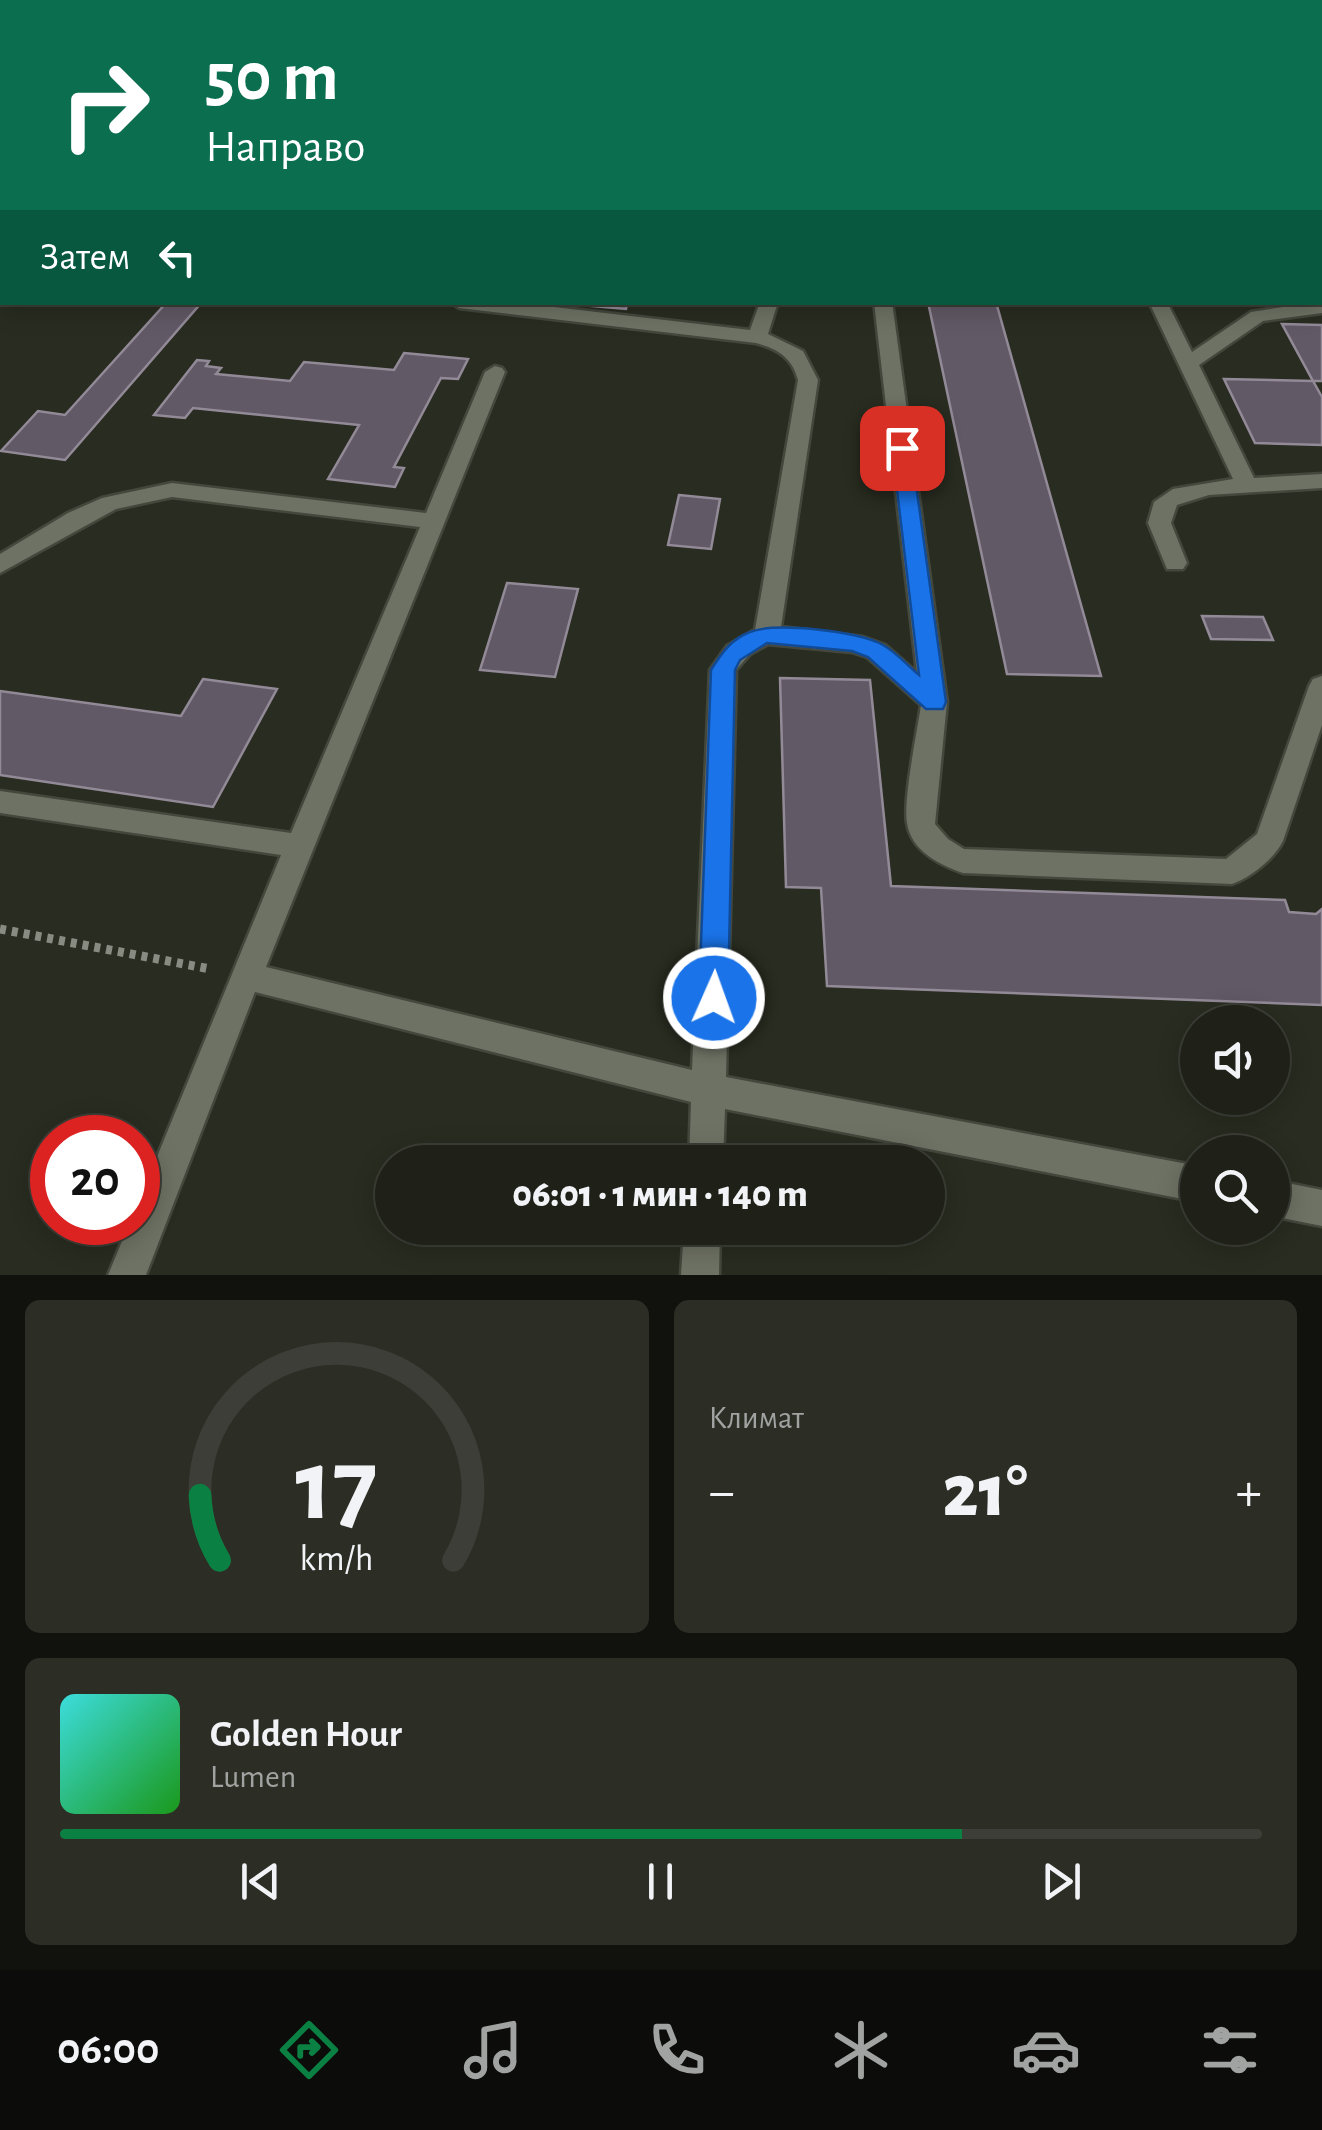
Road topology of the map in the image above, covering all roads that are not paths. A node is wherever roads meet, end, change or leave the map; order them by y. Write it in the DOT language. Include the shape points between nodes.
graph roads {
  1 [pos="485,305"];
  2 [pos="768,305"];
  3 [pos="883,305"];
  4 [pos="1159,305"];
  5 [pos="1322,307"];
  6 [pos="757,337"];
  7 [pos="1186,366"];
  8 [pos="496,372"];
  9 [pos="1322,481"];
  10 [pos="1247,486"];
  11 [pos="434,521"];
  12 [pos="1176,562"];
  13 [pos="0,565"];
  14 [pos="767,635"];
  15 [pos="1322,686"];
  16 [pos="934,702"];
  17 [pos="0,802"];
  18 [pos="299,846"];
  19 [pos="246,976"];
  20 [pos="710,1090"];
  21 [pos="707,1145"];
  22 [pos="1180,1181"];
  23 [pos="1290,1202"];
  24 [pos="1322,1208"];
  25 [pos="701,1245"];
  26 [pos="126,1275"];
  27 [pos="700,1275"];
  1 -- 6 [label="lane"];
  2 -- 6 [label="lane"];
  3 -- 16 [label="lane"];
  4 -- 7 [label="lane"];
  5 -- 7 [label="lane" via="1258,316"];
  6 -- 14 [label="lane" via="786,345 804,364 808,380"];
  7 -- 10 [label="lane"];
  8 -- 11 [label="lane"];
  9 -- 10 [label="lane"];
  10 -- 12 [label="lane" via="1197,490 1162,507 1158,520"];
  11 -- 13 [label="lane" via="172,490 110,503"];
  11 -- 18 [label="lane"];
  14 -- 16 [label="lane" via="876,651"];
  14 -- 20 [label="lane" via="732,655 723,670"];
  15 -- 16 [label="lane" via="1269,841 1232,872 964,862 944,854 921,824"];
  17 -- 18 [label="lane"];
  18 -- 19 [label="lane"];
  19 -- 20 [label="lane"];
  19 -- 26 [label="lane"];
  20 -- 21 [label="lane"];
  20 -- 22 [label="lane"];
  23 -- 24 [label="lane"];
  25 -- 27 [label="lane"];
}
